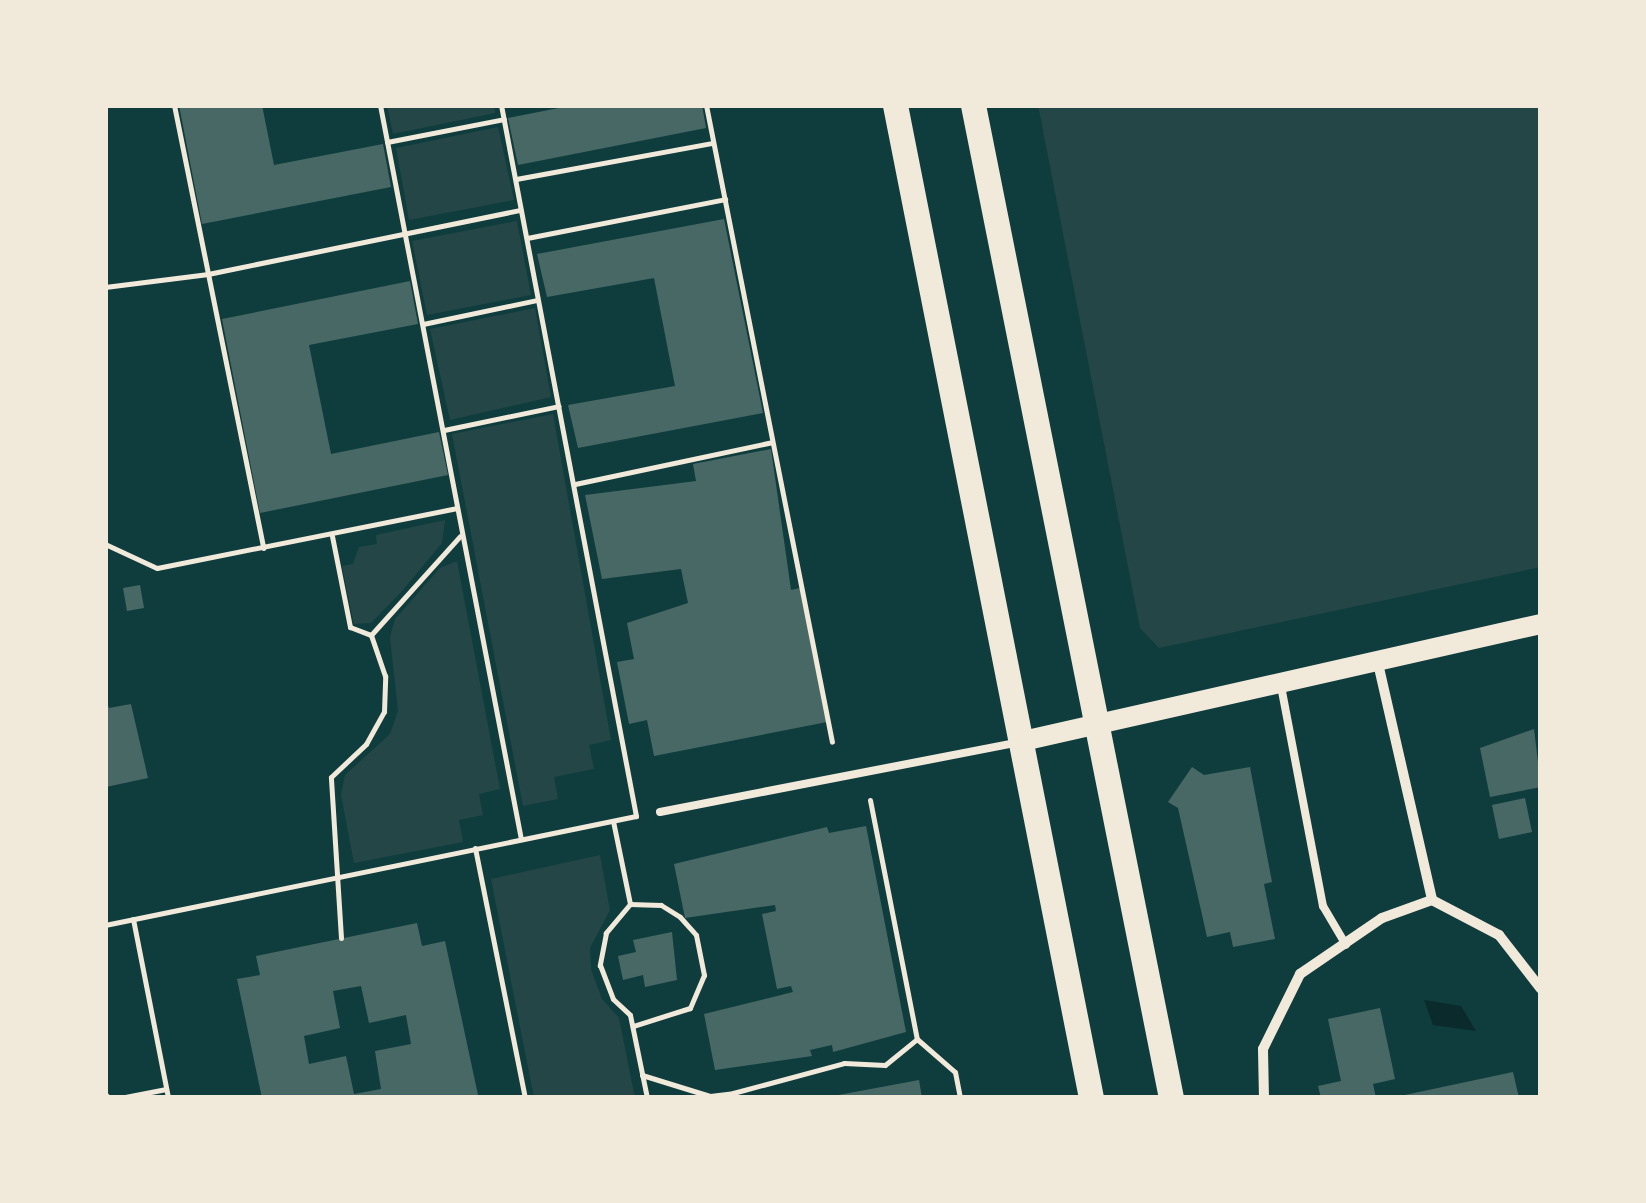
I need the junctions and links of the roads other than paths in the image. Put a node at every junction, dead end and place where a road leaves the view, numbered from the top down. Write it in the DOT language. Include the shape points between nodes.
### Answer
graph roads {
  1 [pos="895,105"];
  2 [pos="974,105"];
  3 [pos="1541,624"];
  4 [pos="1376,658"];
  5 [pos="1280,682"];
  6 [pos="1096,724"];
  7 [pos="1023,740"];
  8 [pos="660,812"];
  9 [pos="1432,900"];
  10 [pos="1346,945"];
  11 [pos="1541,989"];
  12 [pos="1092,1098"];
  13 [pos="1172,1098"];
  14 [pos="1264,1098"];
  1 -- 7 [label="main road"];
  2 -- 6 [label="main road"];
  3 -- 4 [label="main road"];
  4 -- 5 [label="main road"];
  4 -- 9 [label="street"];
  5 -- 6 [label="main road"];
  5 -- 10 [label="lane" via="1323,906"];
  6 -- 7 [label="main road"];
  6 -- 13 [label="main road"];
  7 -- 8 [label="lane"];
  7 -- 12 [label="main road"];
  9 -- 10 [label="street" via="1382,918"];
  9 -- 11 [label="street" via="1499,936"];
  10 -- 14 [label="street" via="1300,974 1263,1048"];
}
